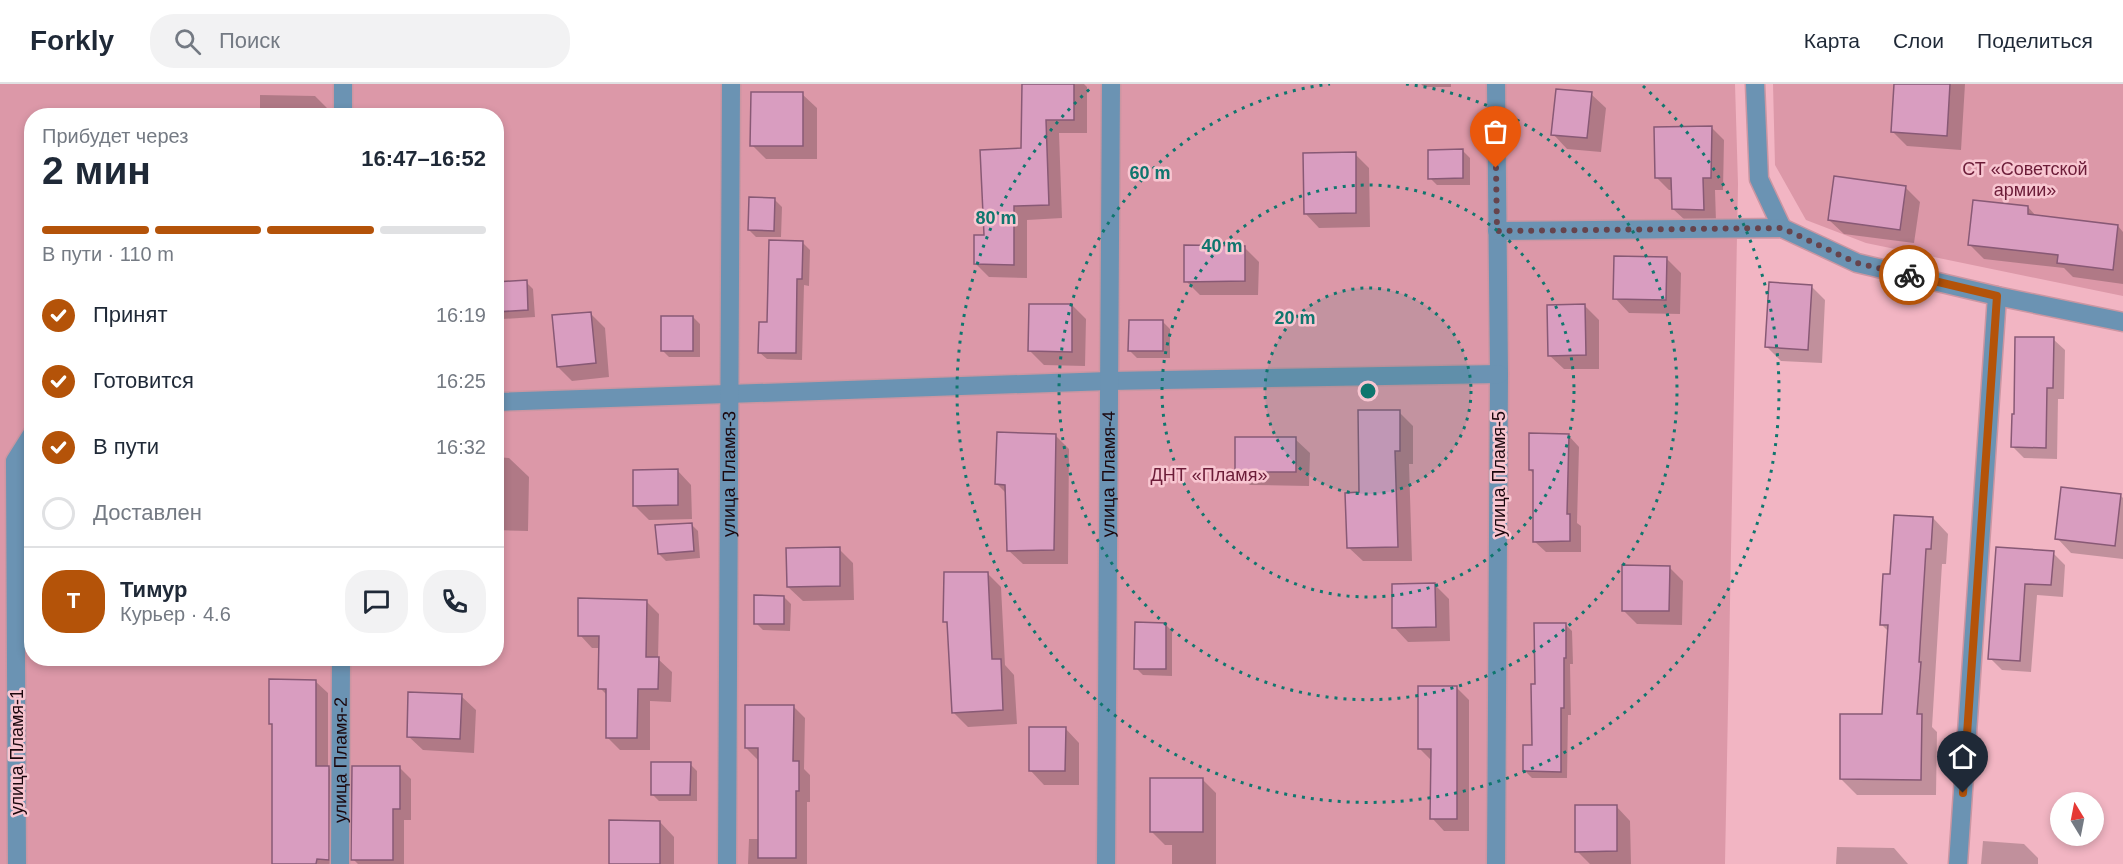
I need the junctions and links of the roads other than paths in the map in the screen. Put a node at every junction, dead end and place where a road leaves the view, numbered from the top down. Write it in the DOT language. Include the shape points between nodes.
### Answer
graph roads {
  1 [pos="343,84"];
  2 [pos="731,84"];
  3 [pos="1112,84"];
  4 [pos="1496,84"];
  5 [pos="1755,84"];
  6 [pos="343,108"];
  7 [pos="1782,228"];
  8 [pos="1497,231"];
  9 [pos="1997,296"];
  10 [pos="2123,322"];
  11 [pos="1499,374"];
  12 [pos="1109,381"];
  13 [pos="730,395"];
  14 [pos="504,402"];
  15 [pos="24,447"];
  16 [pos="341,666"];
  17 [pos="17,864"];
  18 [pos="340,864"];
  19 [pos="727,864"];
  20 [pos="1106,864"];
  21 [pos="1496,864"];
  22 [pos="1958,864"];
  1 -- 6 [label="street"];
  2 -- 13 [label="street, улица Пламя-3"];
  3 -- 12 [label="street, улица Пламя-4"];
  4 -- 8 [label="street, улица Пламя-5"];
  5 -- 7 [label="street" via="1759,179"];
  7 -- 8 [label="street"];
  7 -- 9 [label="street" via="1857,263"];
  8 -- 11 [label="street, улица Пламя-5"];
  9 -- 10 [label="street"];
  9 -- 22 [label="street"];
  11 -- 12 [label="street"];
  11 -- 21 [label="street, улица Пламя-5"];
  12 -- 13 [label="street"];
  12 -- 20 [label="street, улица Пламя-4"];
  13 -- 14 [label="street"];
  13 -- 19 [label="street, улица Пламя-3"];
  15 -- 17 [label="street, улица Пламя-1" via="15,461"];
  16 -- 18 [label="street, улица Пламя-2"];
}
